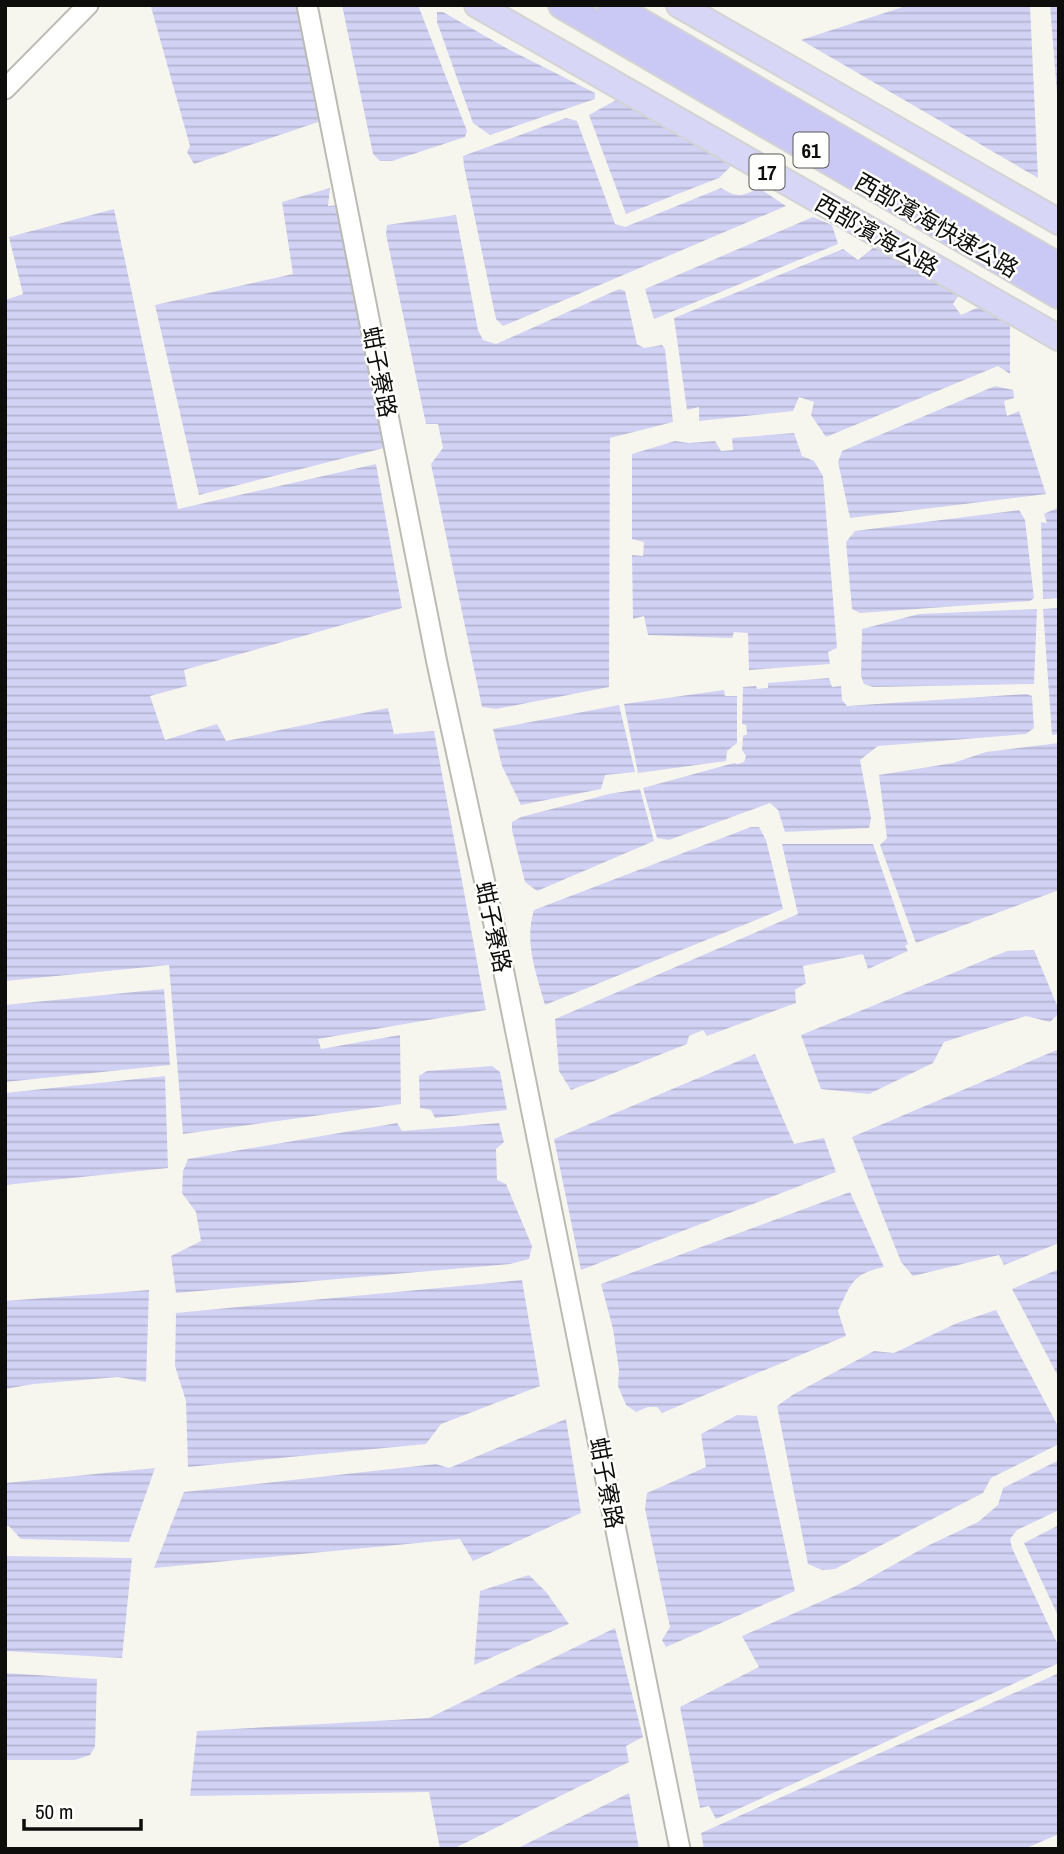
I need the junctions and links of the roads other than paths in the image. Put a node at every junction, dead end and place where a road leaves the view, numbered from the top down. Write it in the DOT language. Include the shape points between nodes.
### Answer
graph roads {
  1 [pos="88,5"];
  2 [pos="307,5"];
  3 [pos="477,5"];
  4 [pos="562,5"];
  5 [pos="611,5"];
  6 [pos="679,5"];
  7 [pos="5,89"];
  8 [pos="1059,222"];
  9 [pos="1059,267"];
  10 [pos="1059,295"];
  11 [pos="1059,338"];
  12 [pos="680,1849"];
  1 -- 7 [label="street"];
  2 -- 12 [label="street, 蚶子寮路"];
  3 -- 11 [label="main road, 西部濱海公路 / 17"];
  4 -- 10 [label="highway, 西部濱海快速公路 / 61"];
  5 -- 9 [label="highway, 西部濱海快速公路 / 61"];
  6 -- 8 [label="main road"];
}
